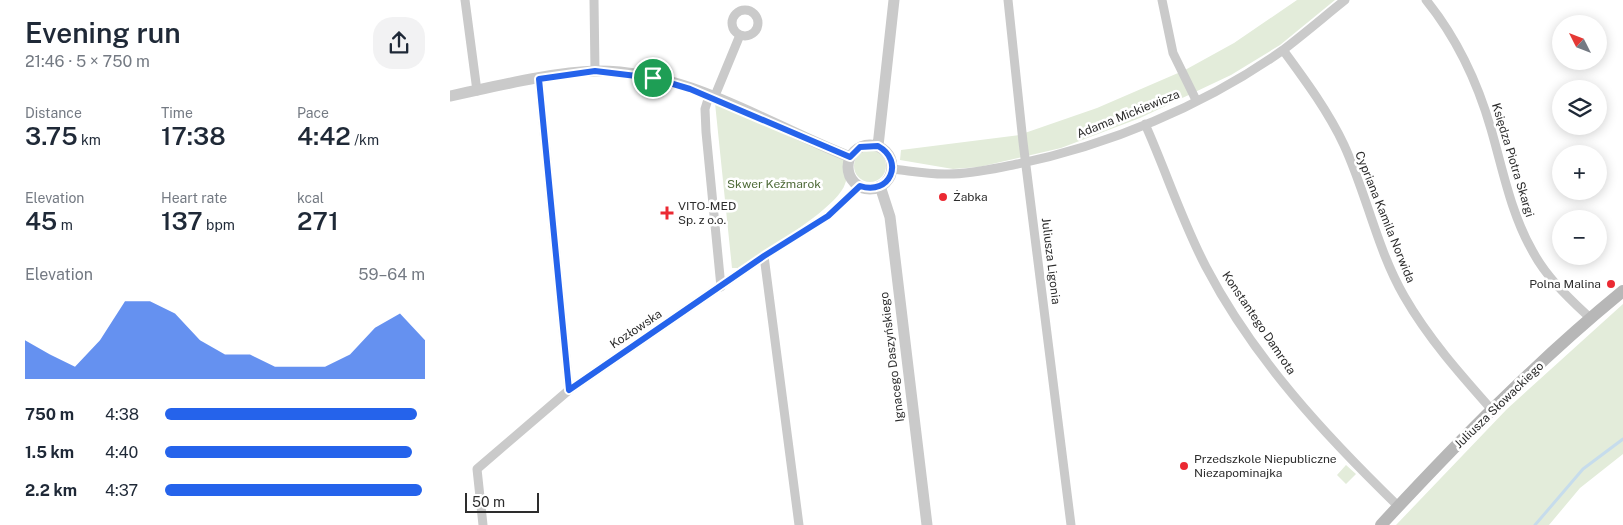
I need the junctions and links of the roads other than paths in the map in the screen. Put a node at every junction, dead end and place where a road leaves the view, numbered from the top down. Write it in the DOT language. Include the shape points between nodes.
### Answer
graph roads {
  1 [pos="465,0"];
  2 [pos="594,0"];
  3 [pos="894,0"];
  4 [pos="1008,0"];
  5 [pos="1162,0"];
  6 [pos="1345,0"];
  7 [pos="1426,0"];
  8 [pos="740,35"];
  9 [pos="1283,50"];
  10 [pos="595,71"];
  11 [pos="539,79"];
  12 [pos="477,91"];
  13 [pos="450,96"];
  14 [pos="711,97"];
  15 [pos="1196,100"];
  16 [pos="1144,124"];
  17 [pos="878,146"];
  18 [pos="850,157"];
  19 [pos="1026,162"];
  20 [pos="892,170"];
  21 [pos="860,186"];
  22 [pos="880,186"];
  23 [pos="764,256"];
  24 [pos="721,287"];
  25 [pos="1623,291"];
  26 [pos="1590,318"];
  27 [pos="569,390"];
  28 [pos="1492,410"];
  29 [pos="1398,506"];
  30 [pos="483,525"];
  31 [pos="799,525"];
  32 [pos="927,525"];
  33 [pos="1071,525"];
  34 [pos="1381,525"];
  1 -- 12 [label="street"];
  2 -- 10 [label="street"];
  3 -- 17 [label="street"];
  4 -- 19 [label="street, Juliusza Ligonia"];
  5 -- 15 [label="street" via="1173,53"];
  6 -- 9 [label="street, Adama Mickiewicza"];
  7 -- 26 [label="street, Księdza Piotra Skargi" via="1451,37 1477,88 1515,212 1528,242 1550,277"];
  8 -- 14 [label="street"];
  9 -- 15 [label="street, Adama Mickiewicza"];
  9 -- 28 [label="street, Cypriana Kamila Norwida" via="1344,146 1384,253 1405,298 1429,335"];
  10 -- 11 [label="street"];
  10 -- 14 [label="street" via="653,78"];
  11 -- 12 [label="street"];
  11 -- 27 [label="street"];
  12 -- 13 [label="street"];
  14 -- 18 [label="street"];
  14 -- 24 [label="street" via="705,110 706,132"];
  15 -- 16 [label="street, Adama Mickiewicza"];
  16 -- 19 [label="street, Adama Mickiewicza" via="1066,152"];
  16 -- 29 [label="street, Konstantego Damrota" via="1201,256 1251,338 1305,411"];
  17 -- 18 [label="street" via="860,147"];
  17 -- 20 [label="street" via="889,155"];
  18 -- 21 [label="street" via="850,176"];
  19 -- 20 [label="street, Adama Mickiewicza" via="947,174"];
  19 -- 33 [label="street, Juliusza Ligonia"];
  20 -- 22 [label="street"];
  21 -- 22 [label="street"];
  21 -- 23 [label="street, Kozłowska" via="828,216"];
  22 -- 32 [label="street, Ignacego Daszyńskiego" via="890,217"];
  23 -- 24 [label="street, Kozłowska"];
  23 -- 31 [label="street"];
  24 -- 27 [label="street, Kozłowska"];
  25 -- 26 [label="main road, Juliusza Słowackiego"];
  26 -- 28 [label="main road, Juliusza Słowackiego"];
  27 -- 30 [label="street, Kozłowska" via="477,469"];
  28 -- 29 [label="main road, Juliusza Słowackiego"];
  29 -- 34 [label="main road, Juliusza Słowackiego"];
}
